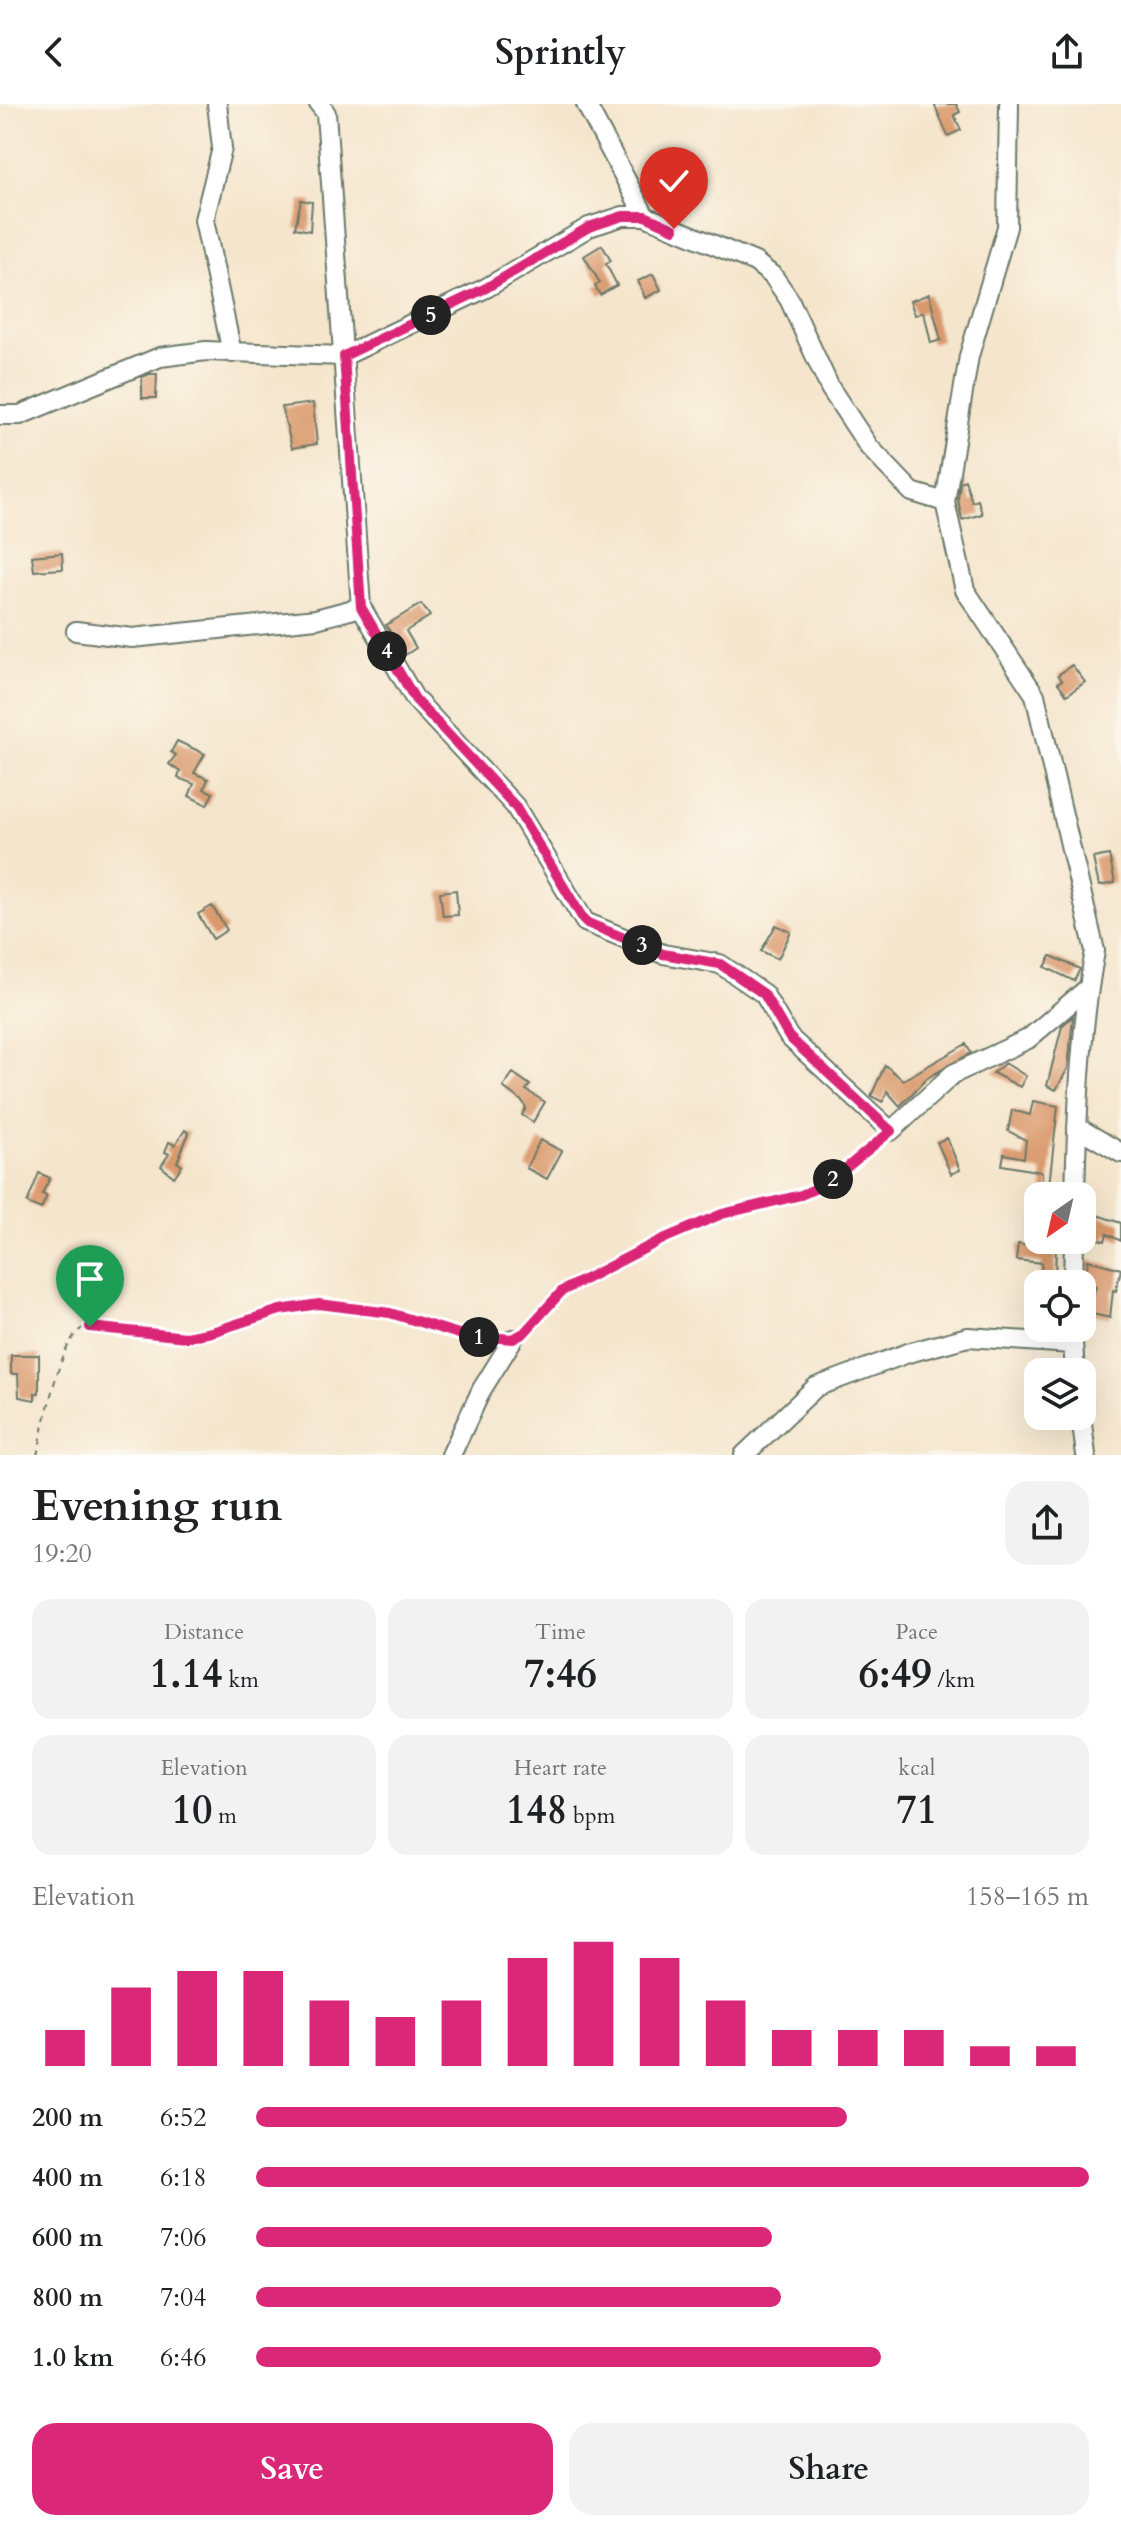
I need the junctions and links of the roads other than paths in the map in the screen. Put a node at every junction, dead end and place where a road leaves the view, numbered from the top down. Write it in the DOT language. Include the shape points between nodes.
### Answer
graph roads {
  1 [pos="217,104"];
  2 [pos="319,104"];
  3 [pos="586,104"];
  4 [pos="1009,104"];
  5 [pos="645,216"];
  6 [pos="232,353"];
  7 [pos="344,356"];
  8 [pos="0,415"];
  9 [pos="945,502"];
  10 [pos="361,607"];
  11 [pos="76,631"];
  12 [pos="1088,988"];
  13 [pos="1077,1127"];
  14 [pos="1121,1153"];
  15 [pos="1075,1182"];
  16 [pos="1024,1336"];
  17 [pos="513,1339"];
  18 [pos="1083,1430"];
  19 [pos="451,1455"];
  20 [pos="744,1455"];
  21 [pos="1086,1455"];
  1 -- 6 [label="street" via="222,148 204,220"];
  2 -- 7 [label="street" via="326,113"];
  3 -- 5 [label="street"];
  4 -- 9 [label="street" via="1007,227 969,356"];
  5 -- 7 [label="street" via="623,216 589,227 486,288"];
  5 -- 9 [label="street" via="755,262 773,276 830,388 869,447 912,492"];
  6 -- 7 [label="street"];
  6 -- 8 [label="street" via="160,357 20,415"];
  7 -- 10 [label="street"];
  9 -- 12 [label="street" via="965,590 1035,695 1095,951"];
  10 -- 11 [label="street" via="316,619 132,638"];
  10 -- 12 [label="street" via="415,699 515,806 585,922 663,954 720,964 764,994 789,1037 891,1131 953,1074 1028,1039"];
  12 -- 13 [label="street"];
  13 -- 14 [label="street"];
  13 -- 15 [label="street"];
  16 -- 20 [label="street" via="968,1337 816,1387"];
  17 -- 19 [label="street"];
  18 -- 21 [label="street"];
}
